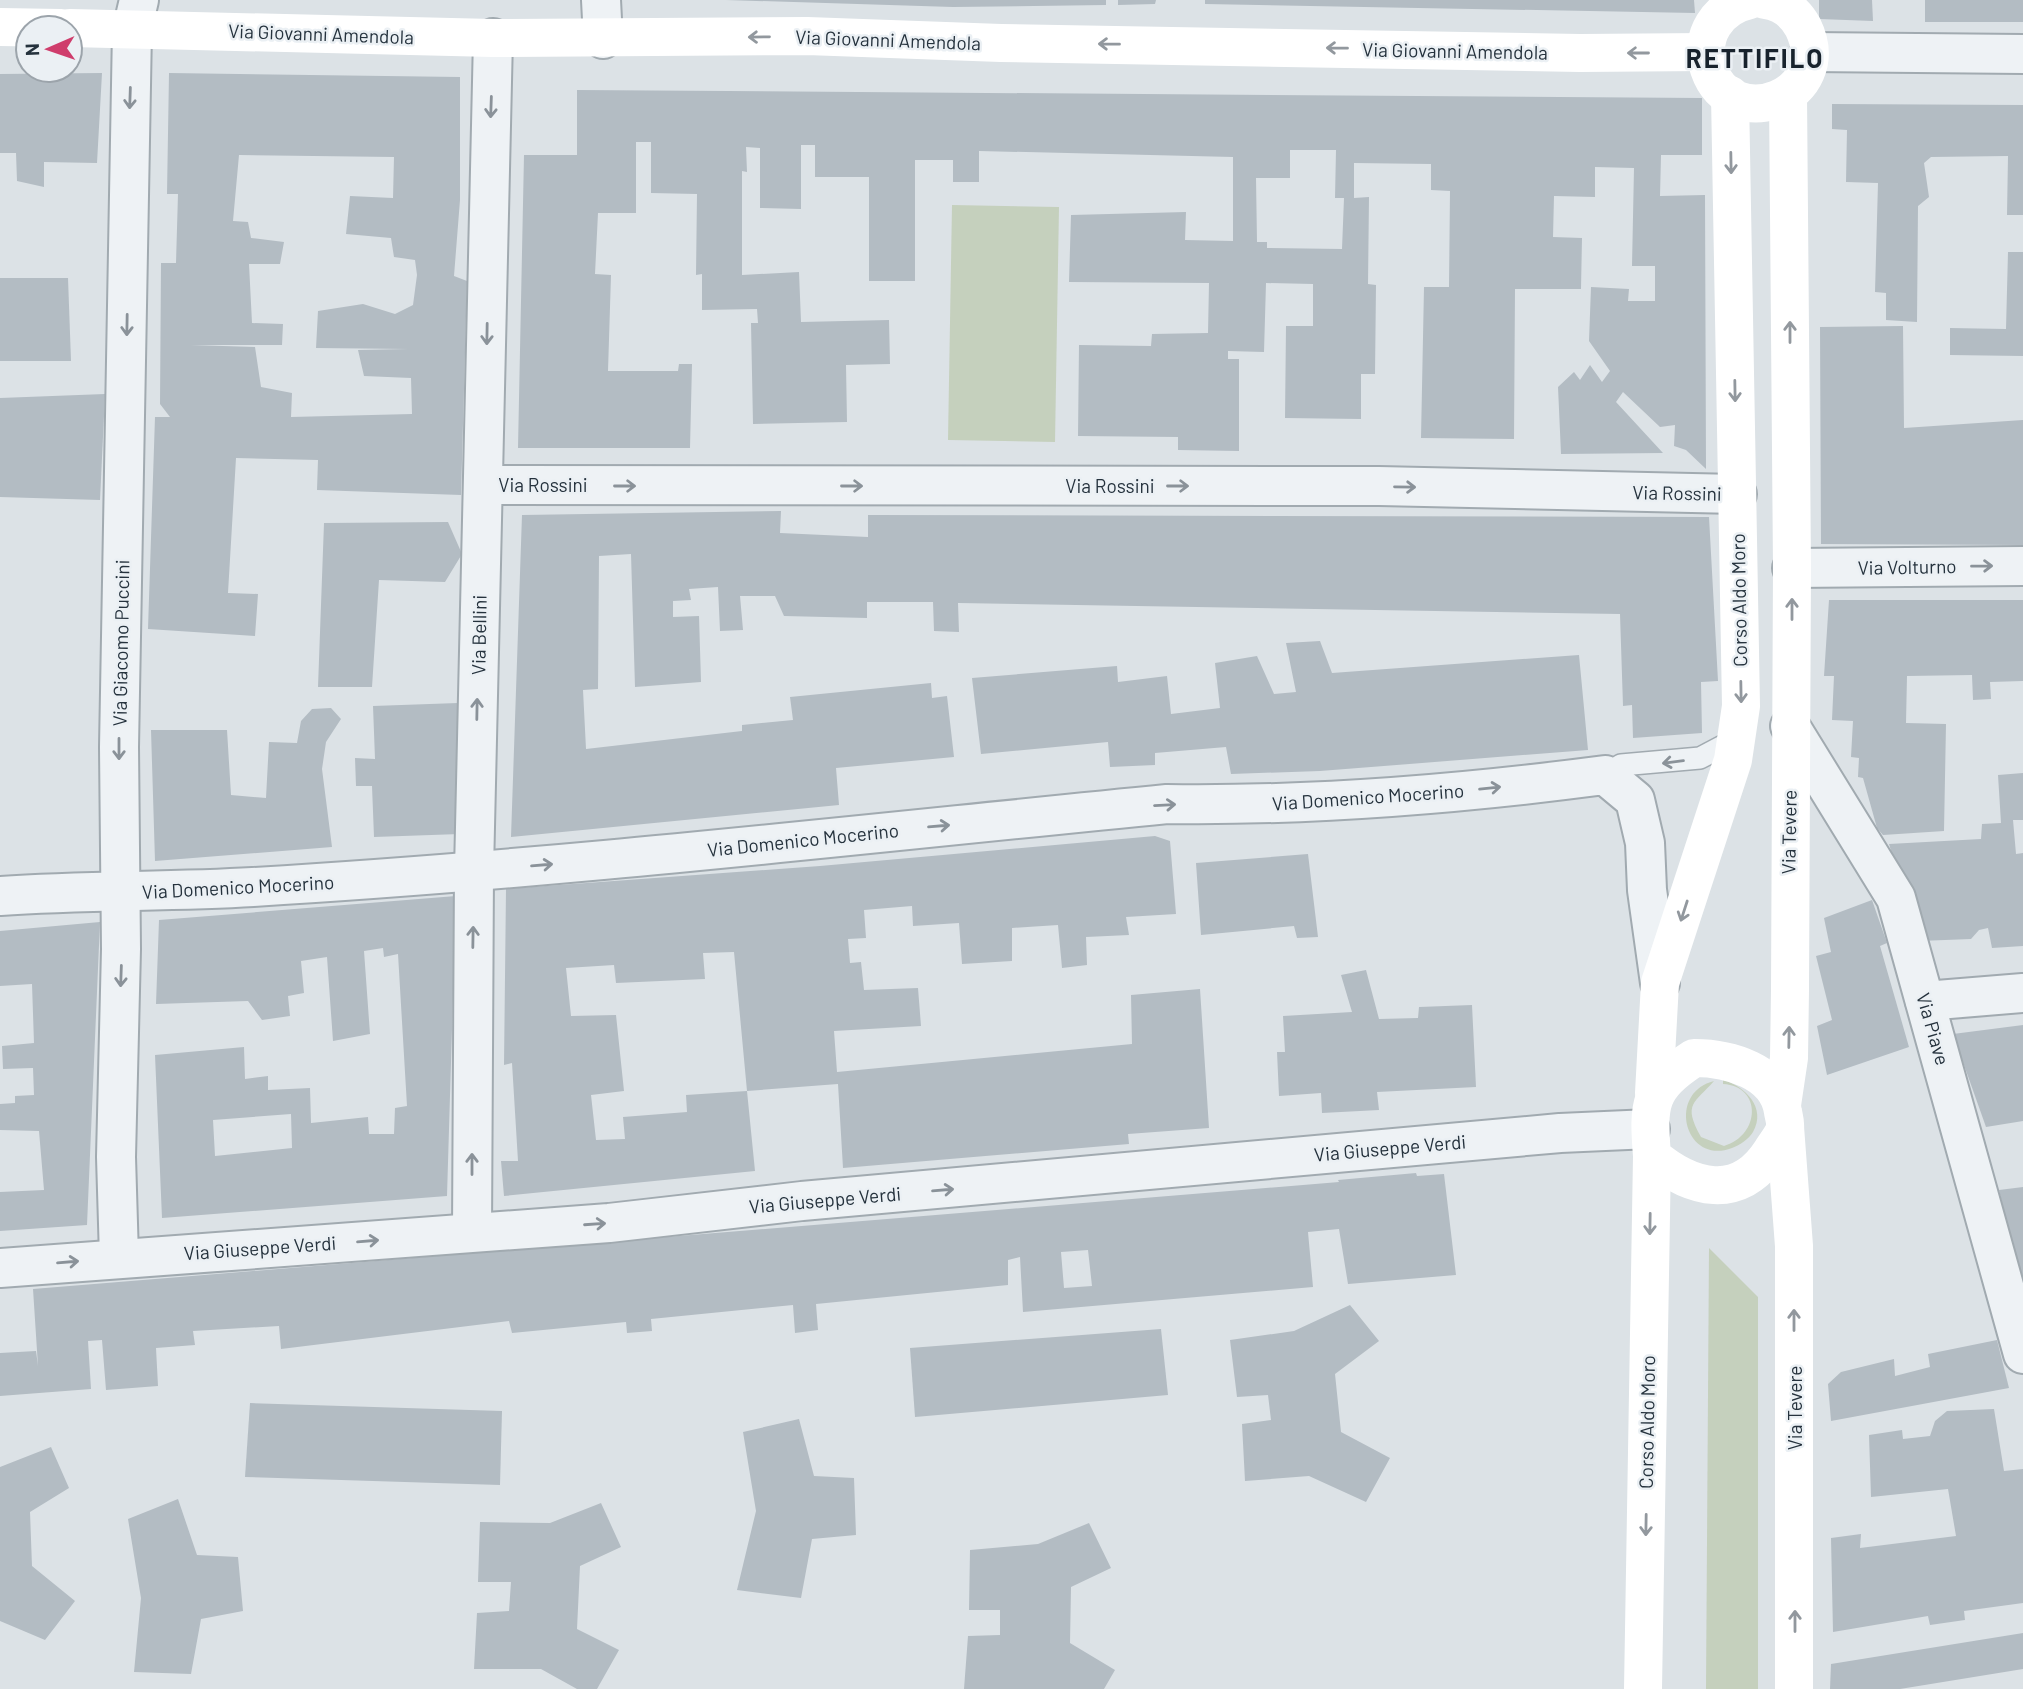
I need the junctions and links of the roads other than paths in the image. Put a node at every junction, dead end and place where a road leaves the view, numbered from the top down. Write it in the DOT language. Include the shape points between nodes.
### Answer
graph roads {
  1 [pos="601,0"];
  2 [pos="1761,2"];
  3 [pos="135,15"];
  4 [pos="84,25"];
  5 [pos="493,38"];
  6 [pos="603,39"];
  7 [pos="1706,52"];
  8 [pos="1810,52"];
  9 [pos="2023,54"];
  10 [pos="1788,94"];
  11 [pos="1730,95"];
  12 [pos="483,485"];
  13 [pos="1737,494"];
  14 [pos="2023,566"];
  15 [pos="1792,568"];
  16 [pos="1790,726"];
  17 [pos="1736,738"];
  18 [pos="1605,775"];
  19 [pos="474,871"];
  20 [pos="119,893"];
  21 [pos="0,895"];
  22 [pos="1661,982"];
  23 [pos="2023,993"];
  24 [pos="1925,1001"];
  25 [pos="1784,1116"];
  26 [pos="1652,1126"];
  27 [pos="472,1233"];
  28 [pos="119,1257"];
  29 [pos="0,1268"];
  30 [pos="2022,1349"];
  31 [pos="1643,1689"];
  32 [pos="1794,1689"];
  1 -- 6 [label="street"];
  2 -- 7 [label="street" via="1723,12 1712,26"];
  2 -- 8 [label="street" via="1799,20"];
  3 -- 4 [label="street, Via Giovanni Amendola"];
  3 -- 5 [label="street, Via Giovanni Amendola"];
  3 -- 20 [label="street, Via Giacomo Puccini, one-way" via="122,501"];
  5 -- 6 [label="street, Via Giovanni Amendola"];
  5 -- 12 [label="street, Via Bellini, one-way"];
  7 -- 6 [label="street, Via Giovanni Amendola, one-way" via="1001,43 807,36"];
  7 -- 11 [label="street" via="1712,78"];
  8 -- 9 [label="street"];
  8 -- 10 [label="street" via="1804,76"];
  10 -- 11 [label="street" via="1756,104"];
  15 -- 10 [label="street, one-way"];
  11 -- 13 [label="street, Corso Aldo Moro, one-way"];
  12 -- 13 [label="street, Via Rossini, one-way" via="1379,486"];
  19 -- 12 [label="street, Via Bellini, one-way"];
  13 -- 17 [label="street, Corso Aldo Moro, one-way" via="1741,706"];
  15 -- 14 [label="street, Via Volturno, one-way"];
  16 -- 15 [label="street, one-way"];
  16 -- 24 [label="street, Via Piave" via="1896,898"];
  25 -- 16 [label="street, Via Tevere, one-way" via="1789,1059"];
  17 -- 18 [label="lane, Via Domenico Mocerino, one-way" via="1700,758 1621,765"];
  17 -- 22 [label="street, Corso Aldo Moro, one-way"];
  19 -- 18 [label="street, Via Domenico Mocerino, one-way" via="1167,804 1271,805"];
  18 -- 22 [label="street" via="1635,800 1645,842"];
  19 -- 20 [label="street, Via Domenico Mocerino"];
  27 -- 19 [label="street, Via Bellini, one-way"];
  20 -- 21 [label="street, Via Domenico Mocerino" via="88,890"];
  20 -- 28 [label="street, Via Giacomo Puccini, one-way"];
  22 -- 26 [label="street, Corso Aldo Moro"];
  23 -- 24 [label="street"];
  24 -- 30 [label="street, Via Piave"];
  25 -- 26 [label="street" via="1772,1088 1754,1072 1717,1058 1695,1058 1673,1072"];
  25 -- 26 [label="street" via="1763,1164 1737,1183 1700,1184 1670,1172"];
  32 -- 25 [label="street, Via Tevere, one-way" via="1794,1246"];
  27 -- 26 [label="street, Via Giuseppe Verdi, one-way"];
  26 -- 31 [label="street, Corso Aldo Moro, one-way"];
  28 -- 27 [label="street, Via Giuseppe Verdi, one-way"];
  29 -- 28 [label="street, Via Giuseppe Verdi, one-way"];
}
